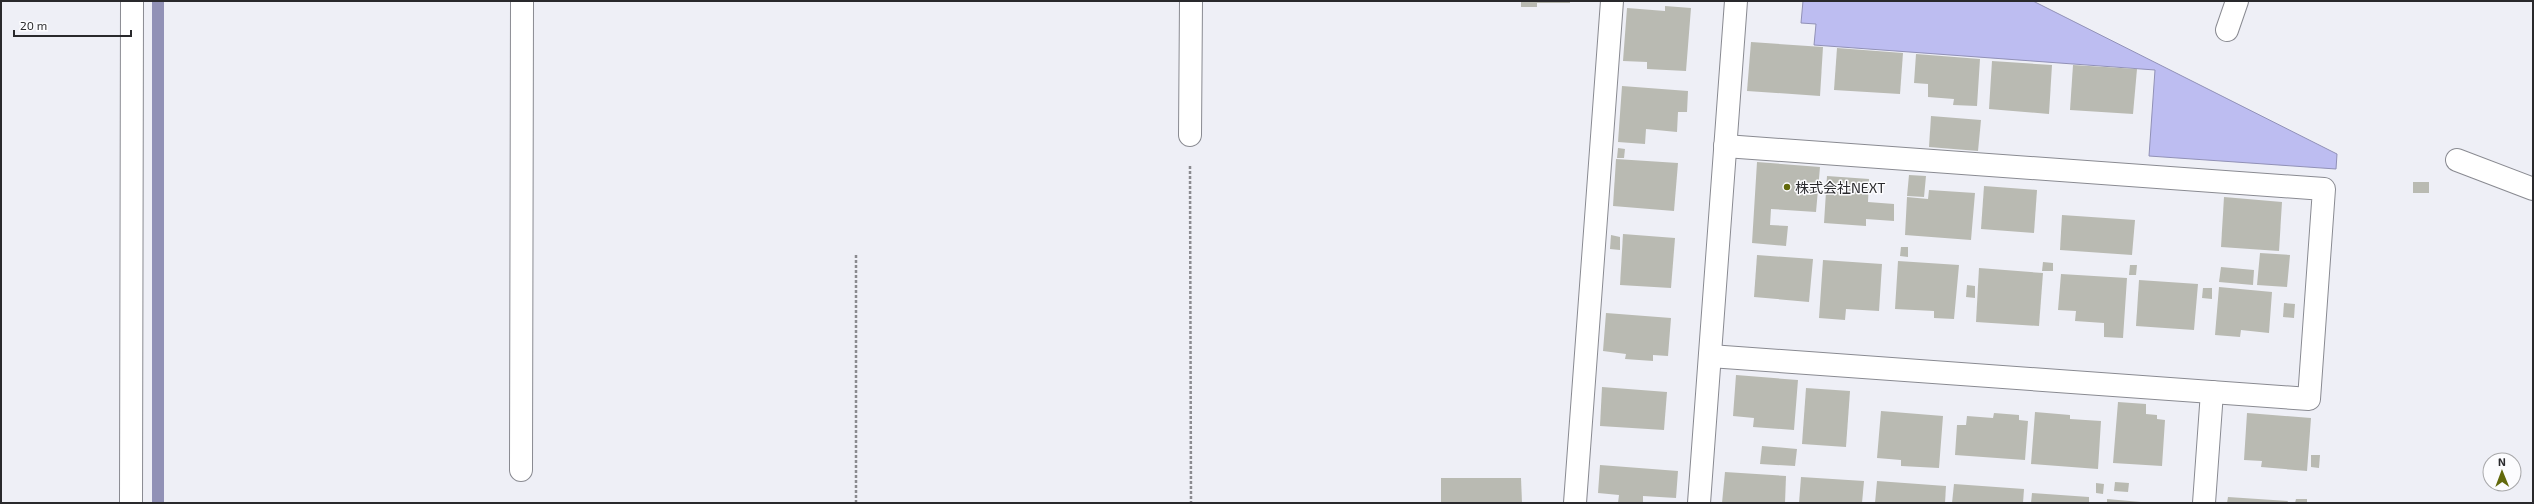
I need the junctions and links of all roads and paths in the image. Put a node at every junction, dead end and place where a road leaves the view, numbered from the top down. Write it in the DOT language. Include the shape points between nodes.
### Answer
graph roads {
  1 [pos="132,1"];
  2 [pos="522,1"];
  3 [pos="1191,1"];
  4 [pos="1612,1"];
  5 [pos="1736,1"];
  6 [pos="2237,1"];
  7 [pos="2227,30"];
  8 [pos="1190,135"];
  9 [pos="1725,146"];
  10 [pos="2457,160"];
  11 [pos="2533,189"];
  12 [pos="856,254"];
  13 [pos="1710,356"];
  14 [pos="2212,392"];
  15 [pos="521,470"];
  16 [pos="131,503"];
  17 [pos="856,503"];
  18 [pos="1190,503"];
  19 [pos="1576,503"];
  20 [pos="1699,503"];
  21 [pos="2204,503"];
  1 -- 16 [label="street"];
  2 -- 15 [label="street"];
  3 -- 8 [label="street"];
  4 -- 19 [label="street"];
  5 -- 9 [label="street"];
  6 -- 7 [label="street"];
  8 -- 18 [label="path"];
  9 -- 13 [label="street"];
  9 -- 14 [label="street" via="2324,189 2309,399"];
  10 -- 11 [label="street"];
  12 -- 17 [label="path"];
  13 -- 14 [label="street"];
  13 -- 20 [label="street"];
  14 -- 21 [label="street"];
}
